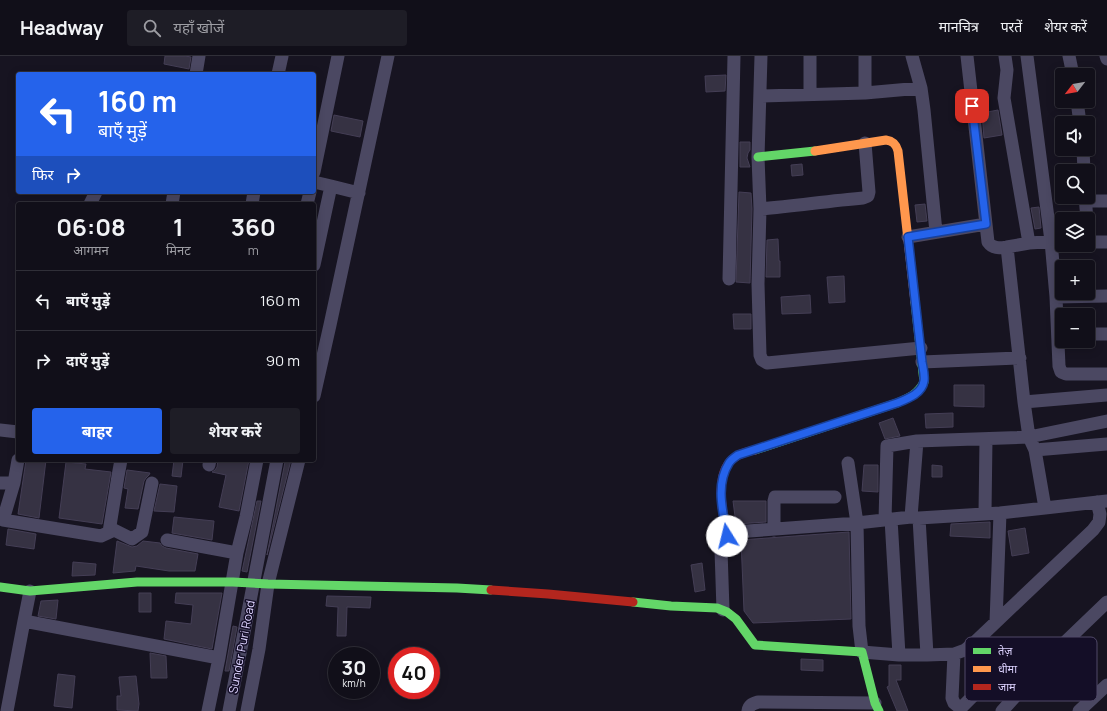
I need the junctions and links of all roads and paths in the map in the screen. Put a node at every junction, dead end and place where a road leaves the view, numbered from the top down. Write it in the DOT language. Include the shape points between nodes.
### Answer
graph roads {
  1 [pos="199,56"];
  2 [pos="282,56"];
  3 [pos="338,56"];
  4 [pos="388,56"];
  5 [pos="734,56"];
  6 [pos="761,56"];
  7 [pos="810,56"];
  8 [pos="865,56"];
  9 [pos="912,56"];
  10 [pos="967,56"];
  11 [pos="1006,56"];
  12 [pos="1028,56"];
  13 [pos="1069,56"];
  14 [pos="1072,68"];
  15 [pos="196,72"];
  16 [pos="278,72"];
  17 [pos="921,88"];
  18 [pos="865,93"];
  19 [pos="810,94"];
  20 [pos="760,96"];
  21 [pos="864,144"];
  22 [pos="758,157"];
  23 [pos="316,162"];
  24 [pos="316,182"];
  25 [pos="330,186"];
  26 [pos="359,193"];
  27 [pos="1095,200"];
  28 [pos="1107,202"];
  29 [pos="760,209"];
  30 [pos="986,224"];
  31 [pos="1055,228"];
  32 [pos="936,232"];
  33 [pos="908,237"];
  34 [pos="1095,239"];
  35 [pos="1055,241"];
  36 [pos="1107,242"];
  37 [pos="1030,243"];
  38 [pos="1007,247"];
  39 [pos="316,255"];
  40 [pos="729,279"];
  41 [pos="1095,296"];
  42 [pos="1107,296"];
  43 [pos="1095,334"];
  44 [pos="1107,334"];
  45 [pos="921,348"];
  46 [pos="1060,348"];
  47 [pos="1020,358"];
  48 [pos="922,362"];
  49 [pos="1107,374"];
  50 [pos="316,387"];
  51 [pos="1107,395"];
  52 [pos="1024,402"];
  53 [pos="1107,421"];
  54 [pos="0,430"];
  55 [pos="16,432"];
  56 [pos="1029,436"];
  57 [pos="986,438"];
  58 [pos="917,441"];
  59 [pos="1107,444"];
  60 [pos="1035,450"];
  61 [pos="18,462"];
  62 [pos="121,462"];
  63 [pos="257,462"];
  64 [pos="276,462"];
  65 [pos="298,462"];
  66 [pos="848,463"];
  67 [pos="0,483"];
  68 [pos="14,483"];
  69 [pos="152,483"];
  70 [pos="835,497"];
  71 [pos="1102,501"];
  72 [pos="1045,508"];
  73 [pos="985,513"];
  74 [pos="1000,513"];
  75 [pos="915,517"];
  76 [pos="888,519"];
  77 [pos="857,523"];
  78 [pos="774,530"];
  79 [pos="108,532"];
  80 [pos="727,536"];
  81 [pos="167,540"];
  82 [pos="237,553"];
  83 [pos="233,582"];
  84 [pos="254,583"];
  85 [pos="268,584"];
  86 [pos="0,587"];
  87 [pos="30,591"];
  88 [pos="1107,602"];
  89 [pos="723,610"];
  90 [pos="24,620"];
  91 [pos="996,622"];
  92 [pos="980,637"];
  93 [pos="1071,637"];
  94 [pos="965,650"];
  95 [pos="862,652"];
  96 [pos="954,654"];
  97 [pos="899,655"];
  98 [pos="927,655"];
  99 [pos="219,658"];
  100 [pos="1107,685"];
  101 [pos="1097,694"];
  102 [pos="968,701"];
  103 [pos="1011,701"];
  104 [pos="1090,701"];
  105 [pos="877,707"];
  106 [pos="7,711"];
  107 [pos="208,711"];
  108 [pos="229,711"];
  109 [pos="247,711"];
  110 [pos="748,711"];
  111 [pos="1002,711"];
  112 [pos="1079,711"];
  1 -- 15 [label="street"];
  2 -- 16 [label="street"];
  3 -- 23 [label="street"];
  4 -- 26 [label="street"];
  5 -- 40 [label="street"];
  6 -- 20 [label="street"];
  7 -- 19 [label="street"];
  8 -- 18 [label="street"];
  9 -- 17 [label="street"];
  10 -- 30 [label="street"];
  11 -- 37 [label="street" via="1004,98"];
  12 -- 31 [label="street"];
  13 -- 14 [label="street"];
  17 -- 18 [label="street"];
  17 -- 32 [label="street"];
  18 -- 19 [label="street"];
  19 -- 20 [label="street"];
  20 -- 22 [label="street"];
  21 -- 22 [label="street"];
  21 -- 29 [label="street" via="868,196"];
  21 -- 33 [label="street" via="886,140 896,145"];
  22 -- 29 [label="street"];
  24 -- 25 [label="street"];
  25 -- 26 [label="street"];
  25 -- 39 [label="street"];
  26 -- 50 [label="street"];
  27 -- 28 [label="street"];
  29 -- 45 [label="street" via="758,284 762,360 767,363"];
  30 -- 32 [label="street"];
  30 -- 38 [label="street" via="988,242 991,246"];
  32 -- 33 [label="street"];
  33 -- 45 [label="street"];
  34 -- 36 [label="street"];
  35 -- 37 [label="street"];
  37 -- 38 [label="street"];
  38 -- 47 [label="street"];
  41 -- 42 [label="street"];
  43 -- 44 [label="street"];
  45 -- 48 [label="street"];
  46 -- 49 [label="street" via="1059,366 1062,372"];
  47 -- 48 [label="street"];
  47 -- 52 [label="street"];
  48 -- 80 [label="street" via="924,382 920,390 911,397 738,455 729,463 722,479 720,496"];
  51 -- 52 [label="street"];
  52 -- 56 [label="street"];
  53 -- 56 [label="street"];
  54 -- 55 [label="street"];
  56 -- 57 [label="street"];
  56 -- 60 [label="street"];
  57 -- 58 [label="street"];
  57 -- 73 [label="street"];
  58 -- 75 [label="street"];
  58 -- 76 [label="street" via="888,446"];
  59 -- 60 [label="street"];
  60 -- 72 [label="street"];
  61 -- 68 [label="street"];
  62 -- 79 [label="street"];
  63 -- 82 [label="street"];
  64 -- 84 [label="street, Sunder Puri Road"];
  65 -- 85 [label="street"];
  66 -- 77 [label="street"];
  67 -- 68 [label="street"];
  68 -- 79 [label="street" via="3,520 101,536"];
  69 -- 79 [label="street" via="142,532 132,539 114,530"];
  70 -- 78 [label="street" via="775,498"];
  71 -- 72 [label="street"];
  71 -- 91 [label="street" via="1099,522 1093,530"];
  72 -- 74 [label="street"];
  73 -- 74 [label="street"];
  73 -- 75 [label="street"];
  74 -- 91 [label="street"];
  75 -- 76 [label="street"];
  75 -- 98 [label="street"];
  76 -- 77 [label="street"];
  76 -- 97 [label="street"];
  77 -- 78 [label="street"];
  77 -- 95 [label="street"];
  78 -- 80 [label="street" via="735,532"];
  80 -- 89 [label="street" via="722,542 721,550"];
  81 -- 82 [label="street"];
  82 -- 83 [label="street"];
  83 -- 84 [label="street"];
  83 -- 87 [label="street" via="137,582"];
  83 -- 99 [label="street"];
  84 -- 85 [label="street"];
  84 -- 108 [label="street, Sunder Puri Road"];
  85 -- 89 [label="street" via="458,588"];
  85 -- 109 [label="street"];
  86 -- 87 [label="street"];
  87 -- 90 [label="street"];
  88 -- 93 [label="street"];
  89 -- 95 [label="street" via="740,622 755,645"];
  90 -- 99 [label="street"];
  90 -- 106 [label="street"];
  91 -- 92 [label="street"];
  94 -- 96 [label="street"];
  95 -- 97 [label="street"];
  95 -- 105 [label="street"];
  96 -- 98 [label="street"];
  96 -- 102 [label="street" via="952,698 959,707"];
  97 -- 98 [label="street"];
  99 -- 107 [label="street"];
  100 -- 101 [label="street"];
  103 -- 111 [label="street"];
  104 -- 112 [label="street"];
  105 -- 110 [label="street" via="758,702 752,704"];
}
